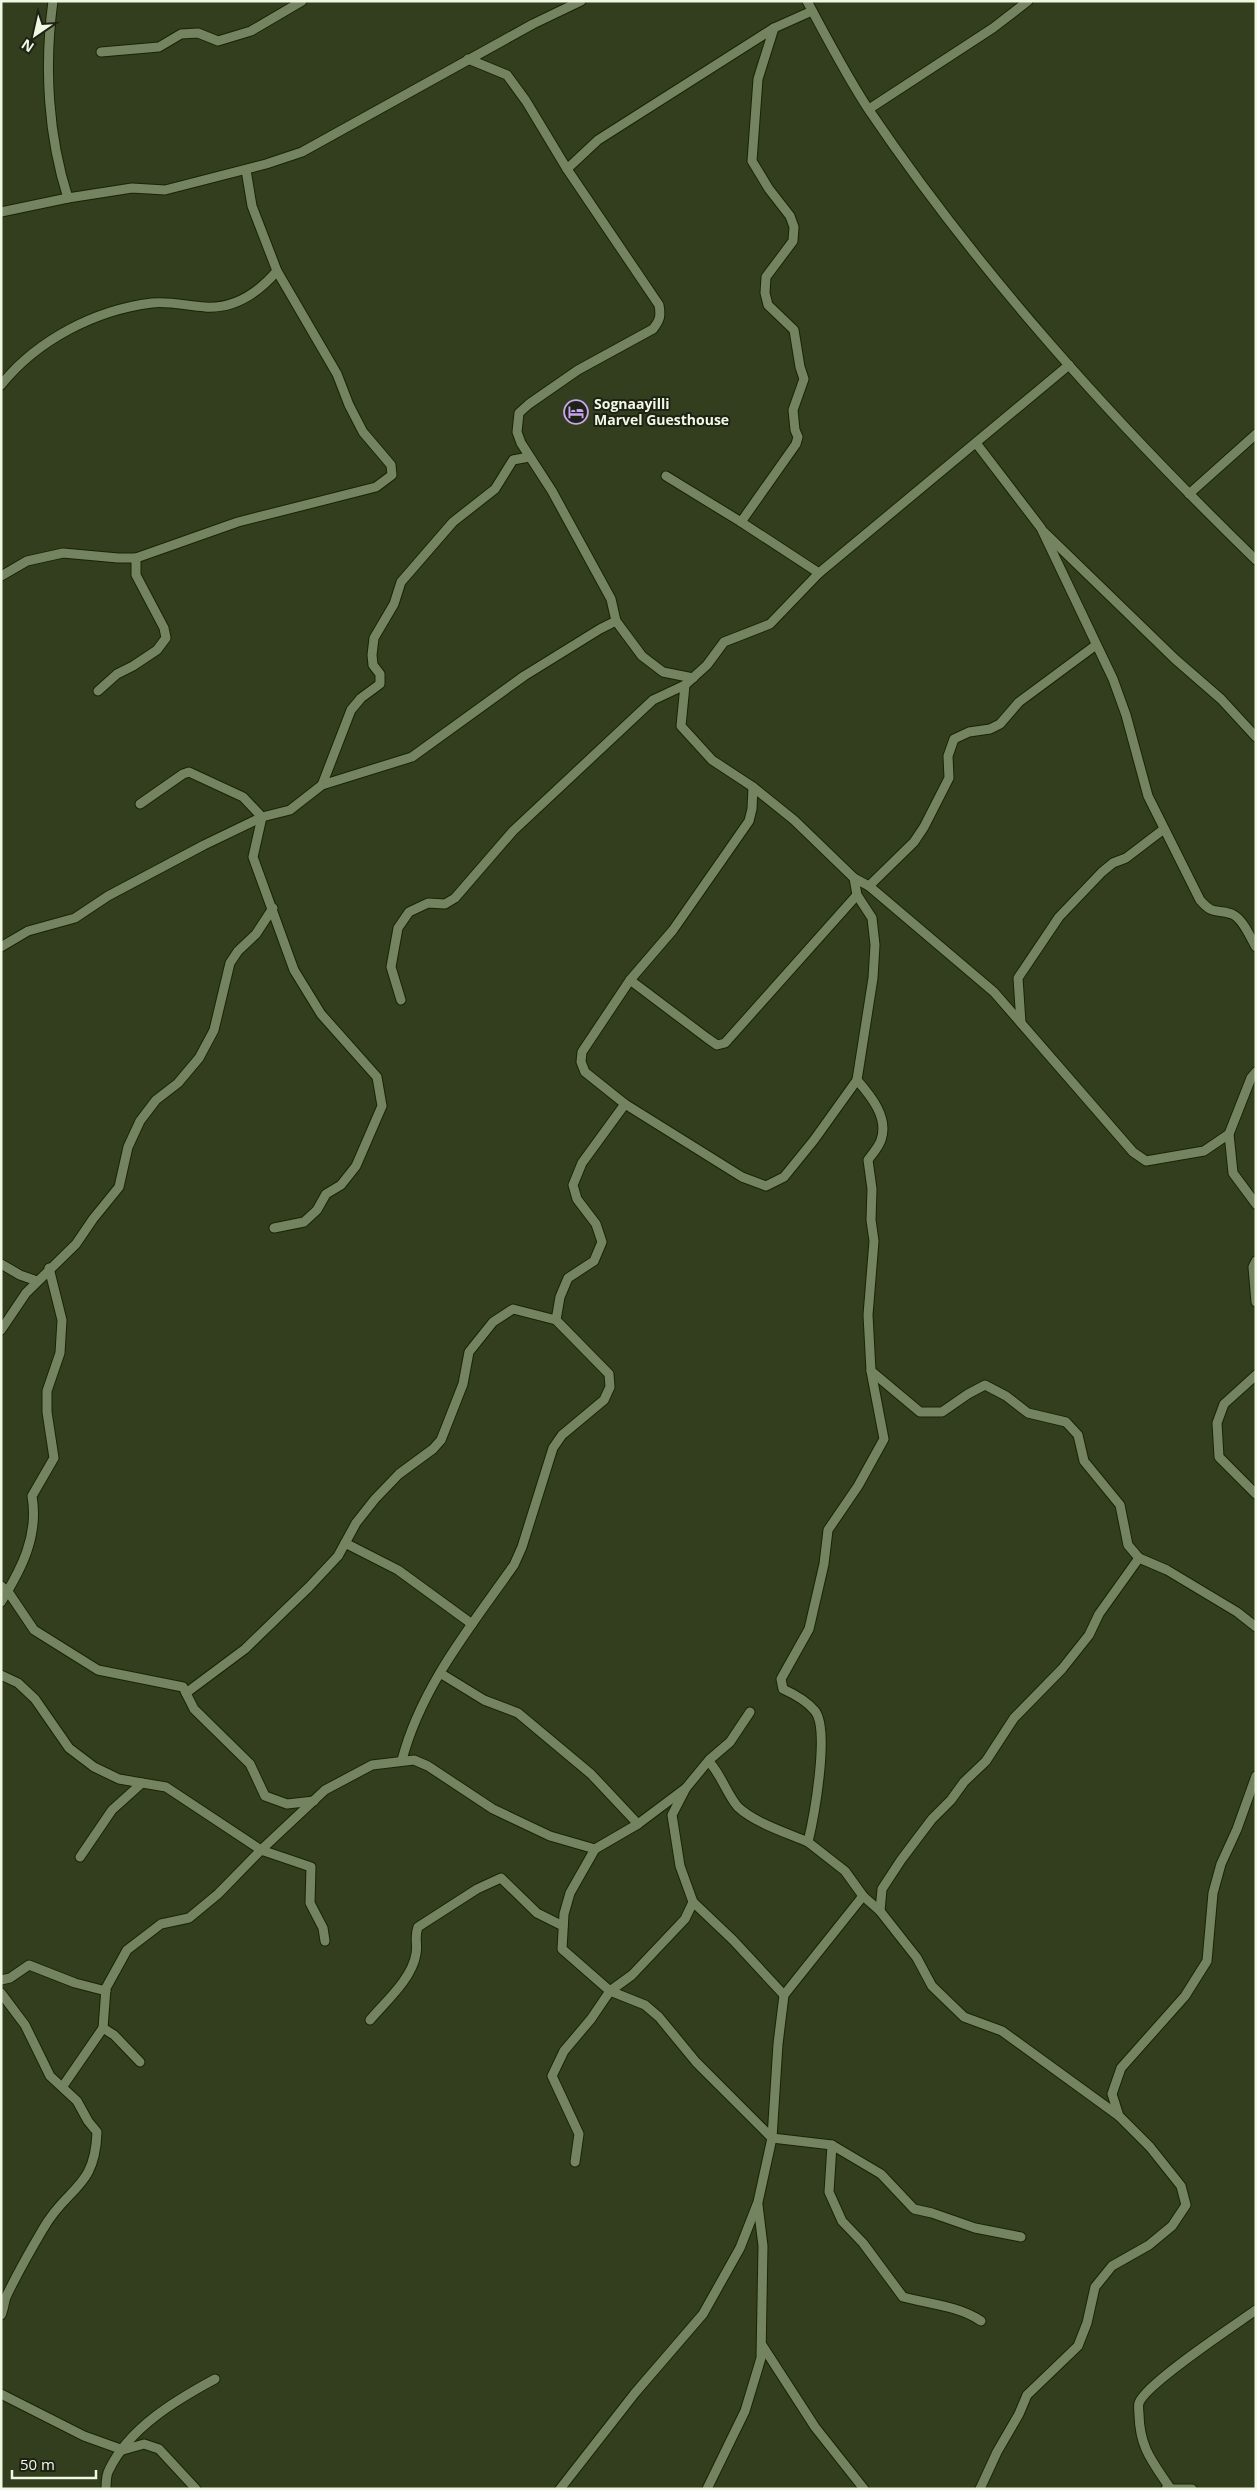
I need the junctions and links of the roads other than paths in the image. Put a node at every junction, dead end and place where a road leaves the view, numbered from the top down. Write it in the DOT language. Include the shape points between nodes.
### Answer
graph roads {
  1 [pos="53,1"];
  2 [pos="302,1"];
  3 [pos="581,1"];
  4 [pos="807,1"];
  5 [pos="1028,1"];
  6 [pos="812,11"];
  7 [pos="774,28"];
  8 [pos="101,52"];
  9 [pos="468,59"];
  10 [pos="868,109"];
  11 [pos="567,169"];
  12 [pos="246,170"];
  13 [pos="68,198"];
  14 [pos="1,212"];
  15 [pos="277,271"];
  16 [pos="1069,365"];
  17 [pos="1,385"];
  18 [pos="1256,434"];
  19 [pos="976,443"];
  20 [pos="529,457"];
  21 [pos="666,476"];
  22 [pos="1189,494"];
  23 [pos="741,522"];
  24 [pos="1041,528"];
  25 [pos="136,558"];
  26 [pos="1256,560"];
  27 [pos="819,573"];
  28 [pos="1,576"];
  29 [pos="616,621"];
  30 [pos="1096,645"];
  31 [pos="693,678"];
  32 [pos="685,685"];
  33 [pos="98,691"];
  34 [pos="1256,737"];
  35 [pos="322,785"];
  36 [pos="753,787"];
  37 [pos="140,804"];
  38 [pos="262,817"];
  39 [pos="1164,828"];
  40 [pos="854,878"];
  41 [pos="869,886"];
  42 [pos="857,895"];
  43 [pos="273,908"];
  44 [pos="1,947"];
  45 [pos="1256,947"];
  46 [pos="630,980"];
  47 [pos="401,1000"];
  48 [pos="1021,1024"];
  49 [pos="1256,1072"];
  50 [pos="857,1080"];
  51 [pos="625,1104"];
  52 [pos="1229,1134"];
  53 [pos="1256,1204"];
  54 [pos="274,1228"];
  55 [pos="1256,1261"];
  56 [pos="1,1264"];
  57 [pos="50,1268"];
  58 [pos="37,1281"];
  59 [pos="1256,1302"];
  60 [pos="556,1320"];
  61 [pos="1,1330"];
  62 [pos="871,1371"];
  63 [pos="1256,1375"];
  64 [pos="1256,1494"];
  65 [pos="345,1543"];
  66 [pos="1139,1558"];
  67 [pos="1,1586"];
  68 [pos="9,1593"];
  69 [pos="1,1602"];
  70 [pos="472,1624"];
  71 [pos="1256,1627"];
  72 [pos="440,1674"];
  73 [pos="1,1675"];
  74 [pos="186,1693"];
  75 [pos="750,1712"];
  76 [pos="402,1760"];
  77 [pos="711,1764"];
  78 [pos="1256,1776"];
  79 [pos="142,1783"];
  80 [pos="686,1788"];
  81 [pos="314,1800"];
  82 [pos="638,1824"];
  83 [pos="808,1842"];
  84 [pos="595,1849"];
  85 [pos="261,1850"];
  86 [pos="80,1857"];
  87 [pos="863,1896"];
  88 [pos="693,1902"];
  89 [pos="880,1912"];
  90 [pos="563,1926"];
  91 [pos="325,1940"];
  92 [pos="1,1980"];
  93 [pos="106,1991"];
  94 [pos="610,1991"];
  95 [pos="1,1993"];
  96 [pos="784,1995"];
  97 [pos="370,2020"];
  98 [pos="103,2028"];
  99 [pos="140,2062"];
  100 [pos="63,2086"];
  101 [pos="1118,2116"];
  102 [pos="772,2138"];
  103 [pos="832,2145"];
  104 [pos="575,2162"];
  105 [pos="758,2202"];
  106 [pos="1021,2237"];
  107 [pos="3,2297"];
  108 [pos="1256,2310"];
  109 [pos="1,2315"];
  110 [pos="981,2321"];
  111 [pos="762,2345"];
  112 [pos="215,2379"];
  113 [pos="1,2394"];
  114 [pos="122,2450"];
  115 [pos="1168,2488"];
  116 [pos="106,2489"];
  117 [pos="196,2489"];
  118 [pos="560,2489"];
  119 [pos="707,2489"];
  120 [pos="864,2489"];
  121 [pos="980,2489"];
  122 [pos="1192,2489"];
  1 -- 13 [label="street" via="50,95 58,167"];
  2 -- 8 [label="street" via="251,31 218,41 198,33 182,34 159,47"];
  3 -- 9 [label="street"];
  4 -- 6 [label="street"];
  5 -- 10 [label="street" via="993,28"];
  6 -- 7 [label="street"];
  6 -- 10 [label="street"];
  7 -- 11 [label="street" via="598,140"];
  7 -- 23 [label="street" via="758,79 752,161 790,216 794,227 793,241 766,277 765,293 768,305 794,330 804,379 793,410 798,437 796,444"];
  9 -- 11 [label="street" via="506,76 526,101"];
  9 -- 12 [label="street" via="302,152"];
  10 -- 16 [label="street" via="949,222"];
  11 -- 20 [label="street" via="659,305 661,315 653,329 578,370 519,413 518,432"];
  12 -- 13 [label="street" via="165,190 132,188"];
  12 -- 15 [label="street" via="257,222"];
  13 -- 14 [label="street"];
  15 -- 17 [label="street" via="263,287 227,306 153,303 89,319 17,365"];
  15 -- 25 [label="street" via="337,374 364,432 391,465 392,475 376,487 238,522"];
  16 -- 19 [label="street"];
  16 -- 22 [label="street"];
  18 -- 22 [label="street"];
  19 -- 24 [label="street"];
  19 -- 27 [label="street"];
  20 -- 29 [label="street" via="552,491 611,599"];
  20 -- 35 [label="street" via="514,460 495,489 453,522 401,582 394,604 374,638 373,666 380,674 380,684 351,710"];
  21 -- 23 [label="street"];
  22 -- 26 [label="street"];
  23 -- 27 [label="street"];
  24 -- 30 [label="street"];
  24 -- 34 [label="street" via="1175,659 1221,699"];
  25 -- 28 [label="street" via="63,553 28,561"];
  25 -- 33 [label="street" via="136,575 166,638 157,650 117,674"];
  27 -- 31 [label="street" via="770,624 724,642 708,665"];
  29 -- 31 [label="street" via="642,656 663,672"];
  29 -- 35 [label="street" via="524,676 412,757"];
  30 -- 39 [label="street" via="1113,679 1148,796"];
  30 -- 41 [label="street" via="1019,702 1000,724 954,739 948,756 949,778 924,827 914,842"];
  31 -- 32 [label="street"];
  32 -- 36 [label="street" via="681,726 712,760"];
  32 -- 47 [label="street" via="653,700 513,831 455,898 445,904 428,904 409,912 398,928 391,966"];
  35 -- 38 [label="street" via="290,810"];
  36 -- 40 [label="street" via="794,820"];
  36 -- 46 [label="street" via="752,809 743,832 673,930"];
  37 -- 38 [label="street" via="189,772 242,797"];
  38 -- 43 [label="street" via="253,857"];
  38 -- 44 [label="street" via="108,896 75,918 28,931"];
  39 -- 45 [label="street" via="1200,900 1216,913 1232,915 1241,922"];
  39 -- 48 [label="street" via="1102,872 1054,925 1018,978"];
  40 -- 41 [label="street"];
  40 -- 42 [label="street"];
  41 -- 48 [label="street" via="994,992"];
  42 -- 46 [label="street" via="725,1043 717,1044 707,1038"];
  42 -- 50 [label="street" via="872,918 875,945"];
  43 -- 54 [label="street" via="294,970 321,1014 377,1077 382,1106 356,1166 341,1185 326,1194 317,1210 304,1222"];
  43 -- 57 [label="street" via="256,934 230,963 214,1030 199,1058 178,1083 156,1100 140,1121 128,1146 119,1188 76,1244"];
  46 -- 51 [label="street" via="582,1052 581,1062 591,1079"];
  48 -- 52 [label="street" via="1133,1152 1146,1161 1204,1151"];
  49 -- 52 [label="street"];
  50 -- 51 [label="street" via="784,1177 766,1186 742,1177"];
  50 -- 62 [label="street" via="870,1094 884,1123 881,1140 868,1160 874,1241 868,1315"];
  51 -- 60 [label="street" via="582,1163 573,1185 577,1199 596,1224 602,1242 594,1261 568,1278"];
  52 -- 53 [label="street" via="1233,1173"];
  55 -- 59 [label="street" via="1253,1267"];
  56 -- 58 [label="street"];
  57 -- 58 [label="street"];
  57 -- 68 [label="street" via="62,1320 60,1353 47,1391 54,1458 32,1496 34,1510 30,1548"];
  58 -- 61 [label="street"];
  60 -- 65 [label="street" via="513,1309 493,1322 469,1352 463,1384 441,1440 399,1474 375,1499"];
  60 -- 70 [label="street" via="609,1374 610,1387 604,1400 562,1435 553,1448 514,1565"];
  62 -- 66 [label="street" via="920,1412 942,1412 985,1385 1028,1413 1066,1422 1078,1434 1084,1460 1120,1505 1128,1545"];
  62 -- 83 [label="street" via="884,1440 828,1530 809,1629 781,1679 783,1689 816,1712 821,1728 817,1805"];
  63 -- 64 [label="street" via="1224,1404 1217,1423 1219,1457"];
  65 -- 70 [label="street" via="398,1570"];
  65 -- 74 [label="street" via="338,1556 309,1587 245,1649"];
  66 -- 71 [label="street" via="1167,1570"];
  66 -- 89 [label="street" via="1068,1662 1014,1718 986,1761 964,1782 901,1860 882,1889"];
  67 -- 68 [label="street"];
  68 -- 69 [label="street"];
  68 -- 74 [label="street" via="34,1630 98,1670 183,1687"];
  70 -- 72 [label="street"];
  72 -- 76 [label="street" via="415,1718"];
  72 -- 82 [label="street" via="484,1700 518,1714 591,1774"];
  73 -- 79 [label="street" via="24,1688 69,1748 94,1767 119,1779"];
  74 -- 81 [label="street" via="194,1709 250,1764 265,1796 287,1804"];
  75 -- 80 [label="street" via="730,1742 709,1760"];
  76 -- 81 [label="street" via="372,1765 325,1790"];
  76 -- 84 [label="street" via="414,1760 428,1766 493,1808 550,1836"];
  77 -- 83 [label="street" via="738,1806 768,1826"];
  78 -- 101 [label="street" via="1213,1893 1207,1961 1185,1996 1121,2068 1112,2094"];
  79 -- 85 [label="street" via="166,1787"];
  79 -- 86 [label="street" via="112,1810"];
  80 -- 82 [label="street"];
  80 -- 88 [label="street" via="672,1815 680,1866"];
  81 -- 85 [label="street"];
  82 -- 84 [label="street"];
  83 -- 87 [label="street" via="845,1871"];
  84 -- 90 [label="street" via="570,1893"];
  85 -- 91 [label="street" via="311,1867 310,1903 323,1928"];
  85 -- 93 [label="street" via="189,1918 161,1924 127,1950"];
  87 -- 89 [label="street"];
  87 -- 96 [label="street"];
  88 -- 94 [label="street" via="685,1919 632,1976"];
  88 -- 96 [label="street"];
  89 -- 101 [label="street" via="917,1958 932,1986 964,2017 1002,2031"];
  90 -- 94 [label="street" via="562,1949"];
  90 -- 97 [label="street" via="537,1913 501,1878 478,1889 418,1927 415,1934 417,1954 409,1972"];
  92 -- 93 [label="street" via="10,1978 29,1964 75,1983"];
  93 -- 98 [label="street"];
  94 -- 102 [label="street" via="645,2005 659,2017 696,2062"];
  94 -- 104 [label="street" via="564,2052 552,2076 580,2134"];
  95 -- 100 [label="street" via="25,2026 50,2076"];
  96 -- 102 [label="street"];
  98 -- 99 [label="street"];
  98 -- 100 [label="street"];
  100 -- 107 [label="street" via="97,2132 96,2154 91,2170 56,2208"];
  101 -- 121 [label="street" via="1150,2147 1181,2186 1186,2205 1172,2226 1149,2245 1112,2266 1095,2287 1078,2346 1026,2395"];
  102 -- 103 [label="street"];
  102 -- 105 [label="street"];
  103 -- 106 [label="street" via="881,2174 914,2209 975,2228"];
  103 -- 110 [label="street" via="829,2192 842,2221 863,2243 903,2297 957,2309"];
  105 -- 111 [label="street" via="763,2246"];
  105 -- 118 [label="street" via="740,2248 703,2314"];
  107 -- 109 [label="street"];
  108 -- 115 [label="street" via="1186,2360 1146,2393 1139,2403 1140,2436"];
  111 -- 119 [label="street" via="754,2386 745,2410"];
  111 -- 120 [label="street" via="815,2427"];
  112 -- 114 [label="street" via="169,2404"];
  113 -- 114 [label="street" via="84,2436"];
  114 -- 116 [label="street" via="108,2471"];
  114 -- 117 [label="street" via="144,2444 159,2449"];
  115 -- 122 [label="street"];
}
